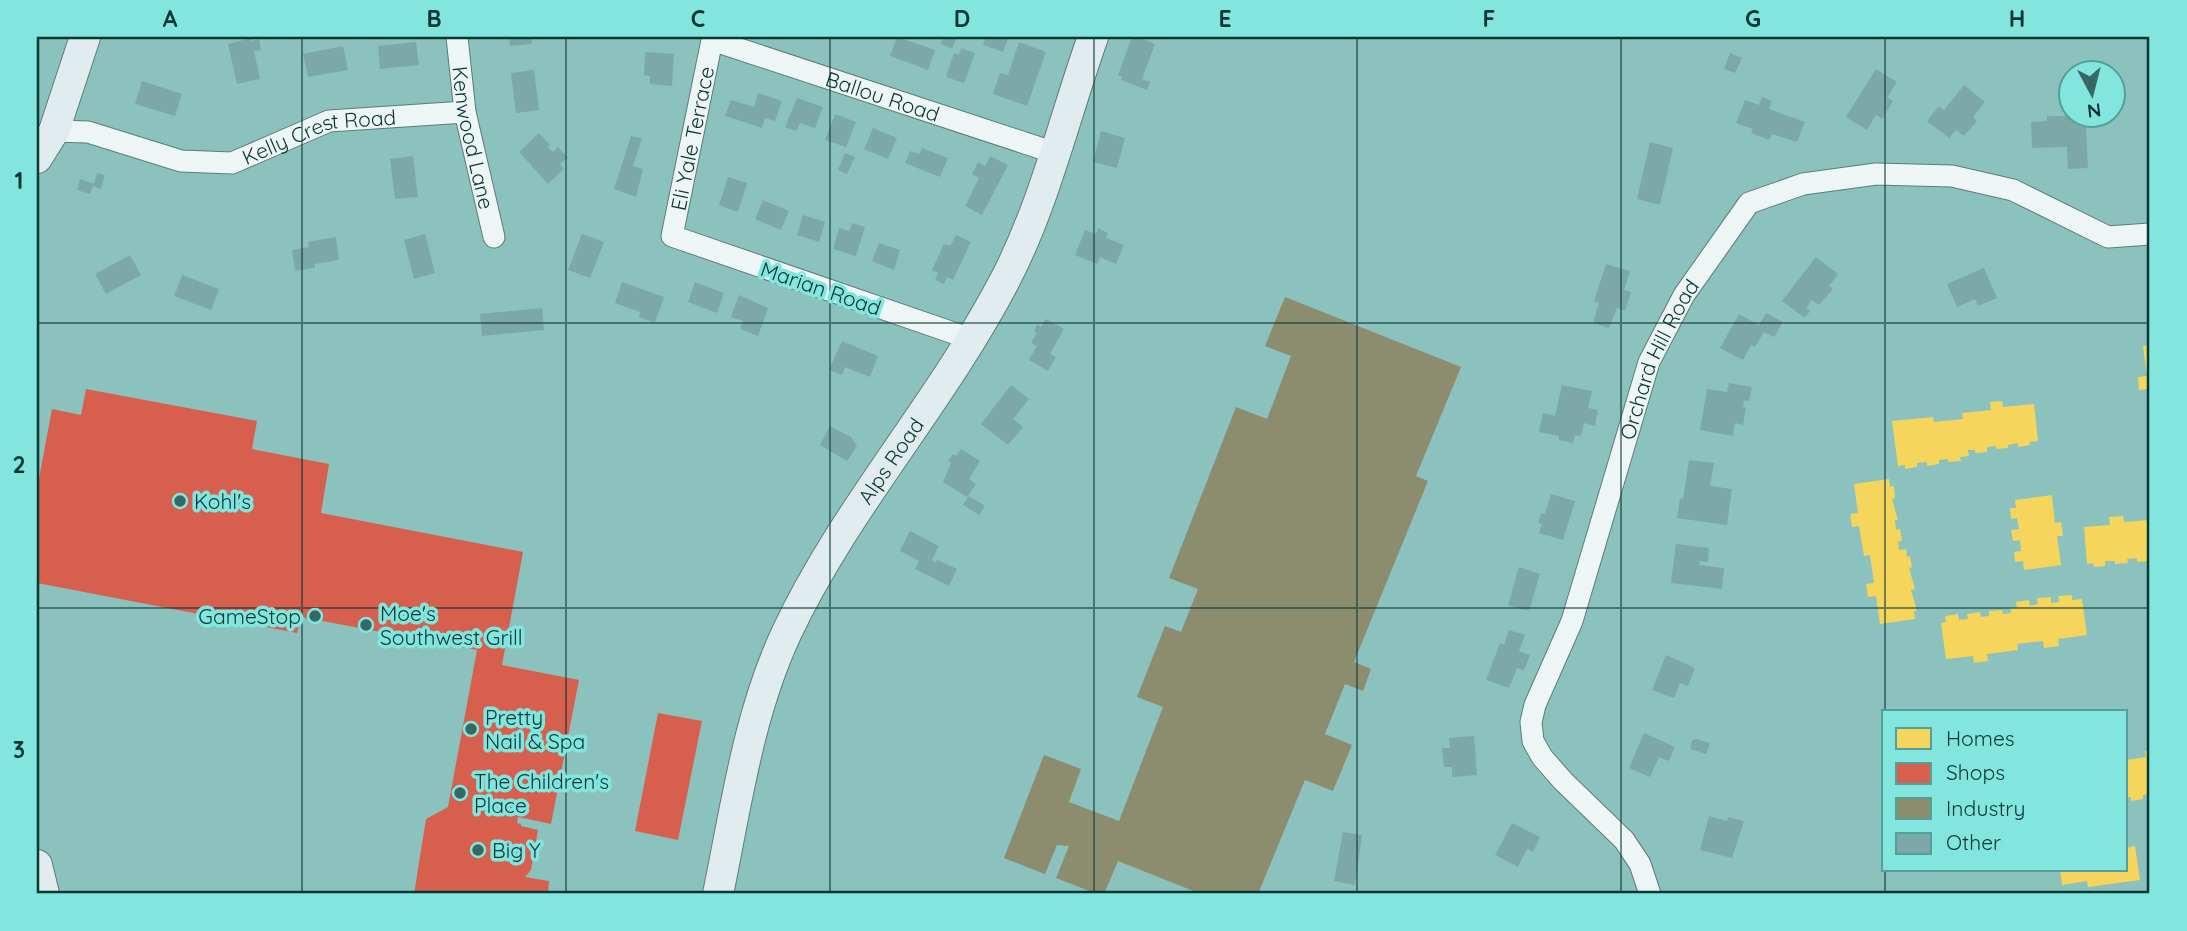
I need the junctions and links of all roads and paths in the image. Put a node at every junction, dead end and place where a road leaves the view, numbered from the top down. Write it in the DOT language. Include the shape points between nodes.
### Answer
graph roads {
  1 [pos="85,37"];
  2 [pos="457,37"];
  3 [pos="1093,37"];
  4 [pos="712,40"];
  5 [pos="464,112"];
  6 [pos="54,131"];
  7 [pos="1055,153"];
  8 [pos="37,158"];
  9 [pos="2150,234"];
  10 [pos="672,236"];
  11 [pos="494,237"];
  12 [pos="971,339"];
  13 [pos="37,865"];
  14 [pos="44,894"];
  15 [pos="718,894"];
  16 [pos="1650,894"];
  1 -- 6 [label="street"];
  2 -- 5 [label="street, Kenwood Lane"];
  3 -- 7 [label="street, Alps Road"];
  4 -- 7 [label="street, Ballou Road"];
  4 -- 10 [label="street, Eli Yale Terrace"];
  5 -- 6 [label="street, Kelly Crest Road" via="329,121 232,163 181,161 88,132"];
  5 -- 11 [label="street, Kenwood Lane"];
  6 -- 8 [label="street"];
  7 -- 12 [label="street, Alps Road" via="1018,254"];
  9 -- 16 [label="street, Orchard Hill Road" via="2108,237 2014,190 1952,176 1864,176 1804,184 1749,203 1684,295 1649,362 1572,621 1531,722 1533,741 1542,757 1624,840 1640,864"];
  10 -- 12 [label="street, Marian Road"];
  12 -- 15 [label="street, Alps Road" via="846,529 787,633 755,719"];
  13 -- 14 [label="street"];
}
